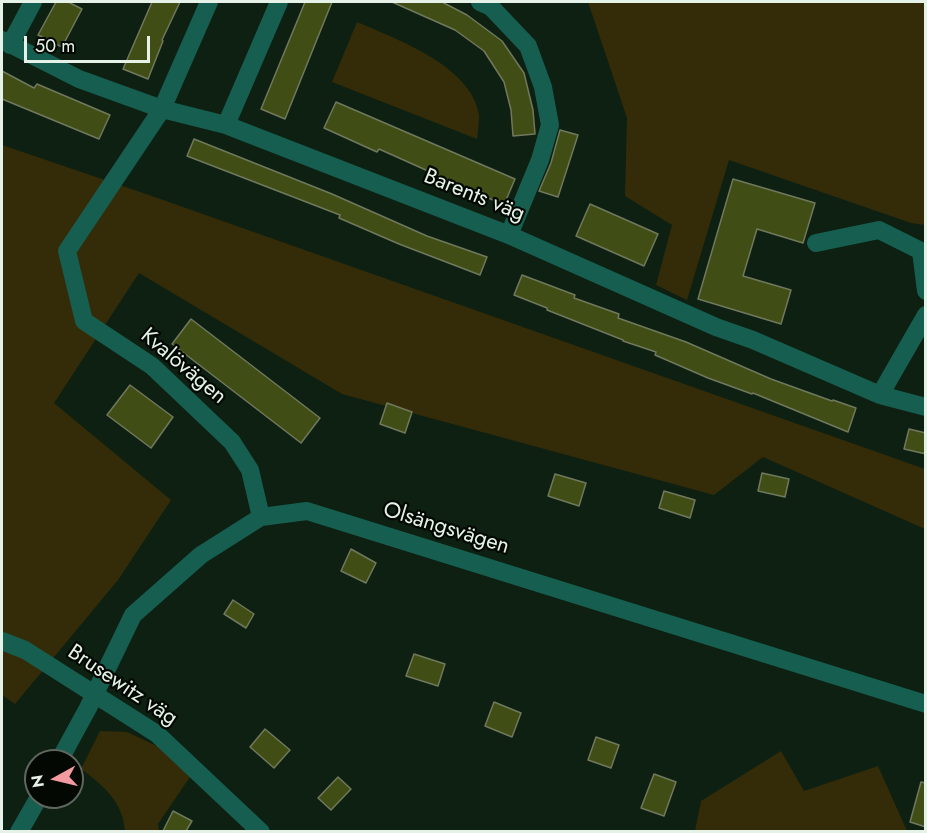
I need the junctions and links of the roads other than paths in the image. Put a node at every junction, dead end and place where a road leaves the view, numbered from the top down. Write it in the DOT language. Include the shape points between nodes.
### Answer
graph roads {
  1 [pos="33,2"];
  2 [pos="209,2"];
  3 [pos="279,2"];
  4 [pos="480,2"];
  5 [pos="6,42"];
  6 [pos="162,109"];
  7 [pos="226,125"];
  8 [pos="508,234"];
  9 [pos="816,243"];
  10 [pos="926,291"];
  11 [pos="926,315"];
  12 [pos="880,395"];
  13 [pos="926,407"];
  14 [pos="261,517"];
  15 [pos="2,641"];
  16 [pos="95,694"];
  17 [pos="926,704"];
  18 [pos="65,749"];
  19 [pos="32,809"];
  20 [pos="19,831"];
  21 [pos="261,831"];
  1 -- 5 [label="street"];
  2 -- 6 [label="street, Kvalövägen"];
  3 -- 7 [label="street"];
  4 -- 8 [label="street" via="491,7 528,46 543,87 550,125 540,160"];
  5 -- 6 [label="street, Barents väg" via="79,79"];
  6 -- 7 [label="street, Barents väg"];
  6 -- 14 [label="street, Kvalövägen" via="67,251 84,321 152,366 232,441 250,470"];
  7 -- 8 [label="street, Barents väg"];
  8 -- 12 [label="street, Barents väg"];
  9 -- 10 [label="street" via="879,230 921,251"];
  11 -- 12 [label="street"];
  12 -- 13 [label="street, Barents väg"];
  14 -- 16 [label="street, Olsängsvägen" via="201,555 134,615"];
  14 -- 17 [label="street, Olsängsvägen" via="308,511"];
  15 -- 16 [label="street, Brusewitz väg" via="25,650"];
  16 -- 18 [label="street, Olsängsvägen"];
  16 -- 21 [label="street, Brusewitz väg" via="157,734"];
  19 -- 20 [label="street"];
}
